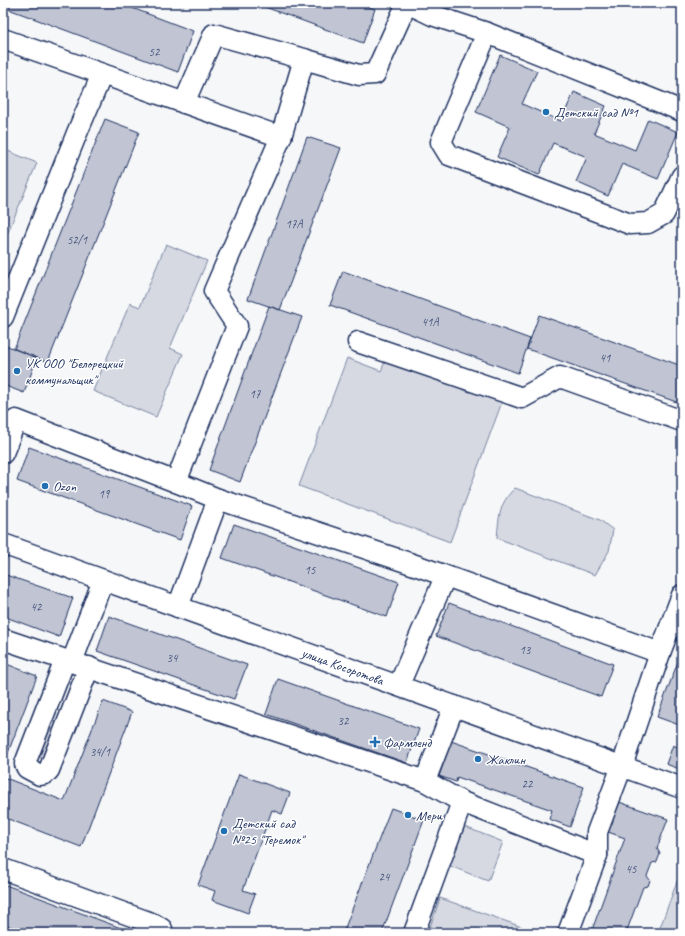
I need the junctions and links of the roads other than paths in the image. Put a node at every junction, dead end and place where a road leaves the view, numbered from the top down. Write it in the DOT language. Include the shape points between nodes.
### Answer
graph roads {
  1 [pos="407,3"];
  2 [pos="487,33"];
  3 [pos="3,39"];
  4 [pos="304,59"];
  5 [pos="102,74"];
  6 [pos="184,103"];
  7 [pos="682,111"];
  8 [pos="281,137"];
  9 [pos="682,176"];
  10 [pos="3,317"];
  11 [pos="358,342"];
  12 [pos="10,417"];
  13 [pos="682,421"];
  14 [pos="3,453"];
  15 [pos="176,482"];
  16 [pos="218,499"];
  17 [pos="3,544"];
  18 [pos="445,577"];
  19 [pos="103,580"];
  20 [pos="682,595"];
  21 [pos="178,607"];
  22 [pos="3,639"];
  23 [pos="660,653"];
  24 [pos="76,663"];
  25 [pos="399,685"];
  26 [pos="454,706"];
  27 [pos="622,766"];
  28 [pos="425,780"];
  29 [pos="682,788"];
  30 [pos="462,802"];
  31 [pos="597,855"];
  32 [pos="3,869"];
  33 [pos="160,933"];
  34 [pos="414,933"];
  35 [pos="568,933"];
  1 -- 2 [label="street" via="432,15"];
  1 -- 4 [label="street" via="375,74 359,75"];
  2 -- 7 [label="street"];
  2 -- 9 [label="street" via="441,142 449,155 630,224 648,223 664,214"];
  3 -- 5 [label="street"];
  4 -- 6 [label="street" via="214,34"];
  4 -- 8 [label="street"];
  5 -- 6 [label="street"];
  5 -- 10 [label="street"];
  6 -- 8 [label="street"];
  8 -- 15 [label="street" via="214,291 237,326"];
  11 -- 13 [label="street" via="522,398 560,377"];
  12 -- 14 [label="street"];
  12 -- 15 [label="street"];
  15 -- 16 [label="street"];
  16 -- 18 [label="street"];
  16 -- 21 [label="street"];
  17 -- 19 [label="street, улица Косоротова"];
  18 -- 23 [label="street"];
  18 -- 25 [label="street"];
  19 -- 21 [label="street, улица Косоротова"];
  19 -- 24 [label="street"];
  20 -- 23 [label="street"];
  21 -- 25 [label="street, улица Косоротова"];
  22 -- 24 [label="street"];
  23 -- 27 [label="street"];
  24 -- 24 [label="street" via="49,770 40,775 27,768 25,764"];
  24 -- 28 [label="street"];
  25 -- 26 [label="street, улица Косоротова"];
  26 -- 27 [label="street, улица Косоротова"];
  26 -- 28 [label="street"];
  27 -- 29 [label="street, улица Косоротова"];
  27 -- 31 [label="street" via="597,832"];
  28 -- 30 [label="street"];
  30 -- 31 [label="street"];
  30 -- 34 [label="street"];
  31 -- 35 [label="street"];
  32 -- 33 [label="street" via="154,924 162,929"];
}
